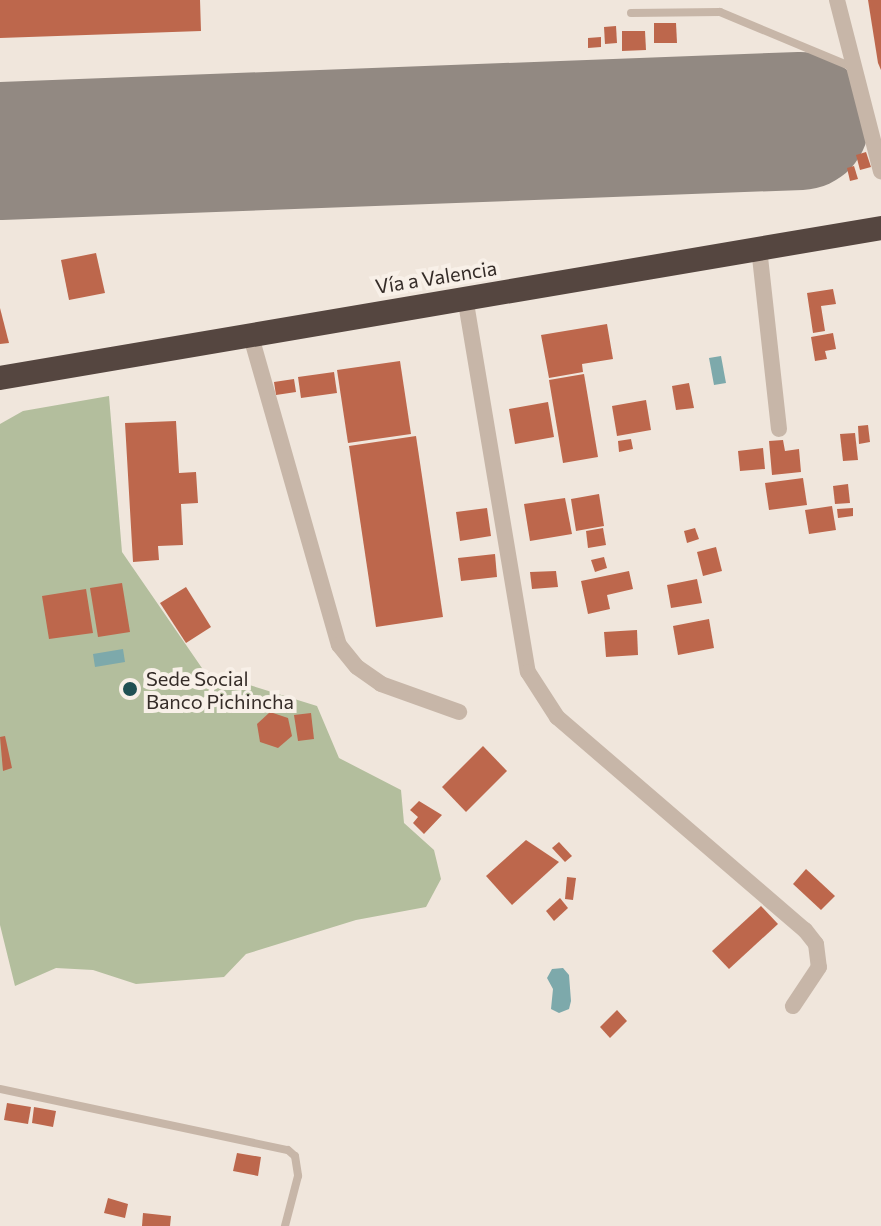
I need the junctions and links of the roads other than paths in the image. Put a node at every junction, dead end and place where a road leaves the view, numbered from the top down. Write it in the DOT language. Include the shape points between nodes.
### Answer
graph roads {
  1 [pos="837,0"];
  2 [pos="631,13"];
  3 [pos="852,67"];
  4 [pos="881,171"];
  5 [pos="881,228"];
  6 [pos="759,248"];
  7 [pos="465,297"];
  8 [pos="250,333"];
  9 [pos="0,378"];
  10 [pos="779,429"];
  11 [pos="459,712"];
  12 [pos="793,1006"];
  13 [pos="0,1089"];
  14 [pos="285,1226"];
  1 -- 3 [label="street"];
  2 -- 3 [label="lane" via="720,12"];
  3 -- 4 [label="street"];
  5 -- 6 [label="highway, Vía a Valencia"];
  6 -- 7 [label="highway, Vía a Valencia"];
  6 -- 10 [label="street"];
  7 -- 8 [label="highway, Vía a Valencia"];
  7 -- 12 [label="street" via="528,672 557,717 805,930 816,944 819,967"];
  8 -- 9 [label="highway, Vía a Valencia"];
  8 -- 11 [label="street" via="339,645 381,684"];
  13 -- 14 [label="lane" via="288,1150 295,1156 298,1176"];
}
